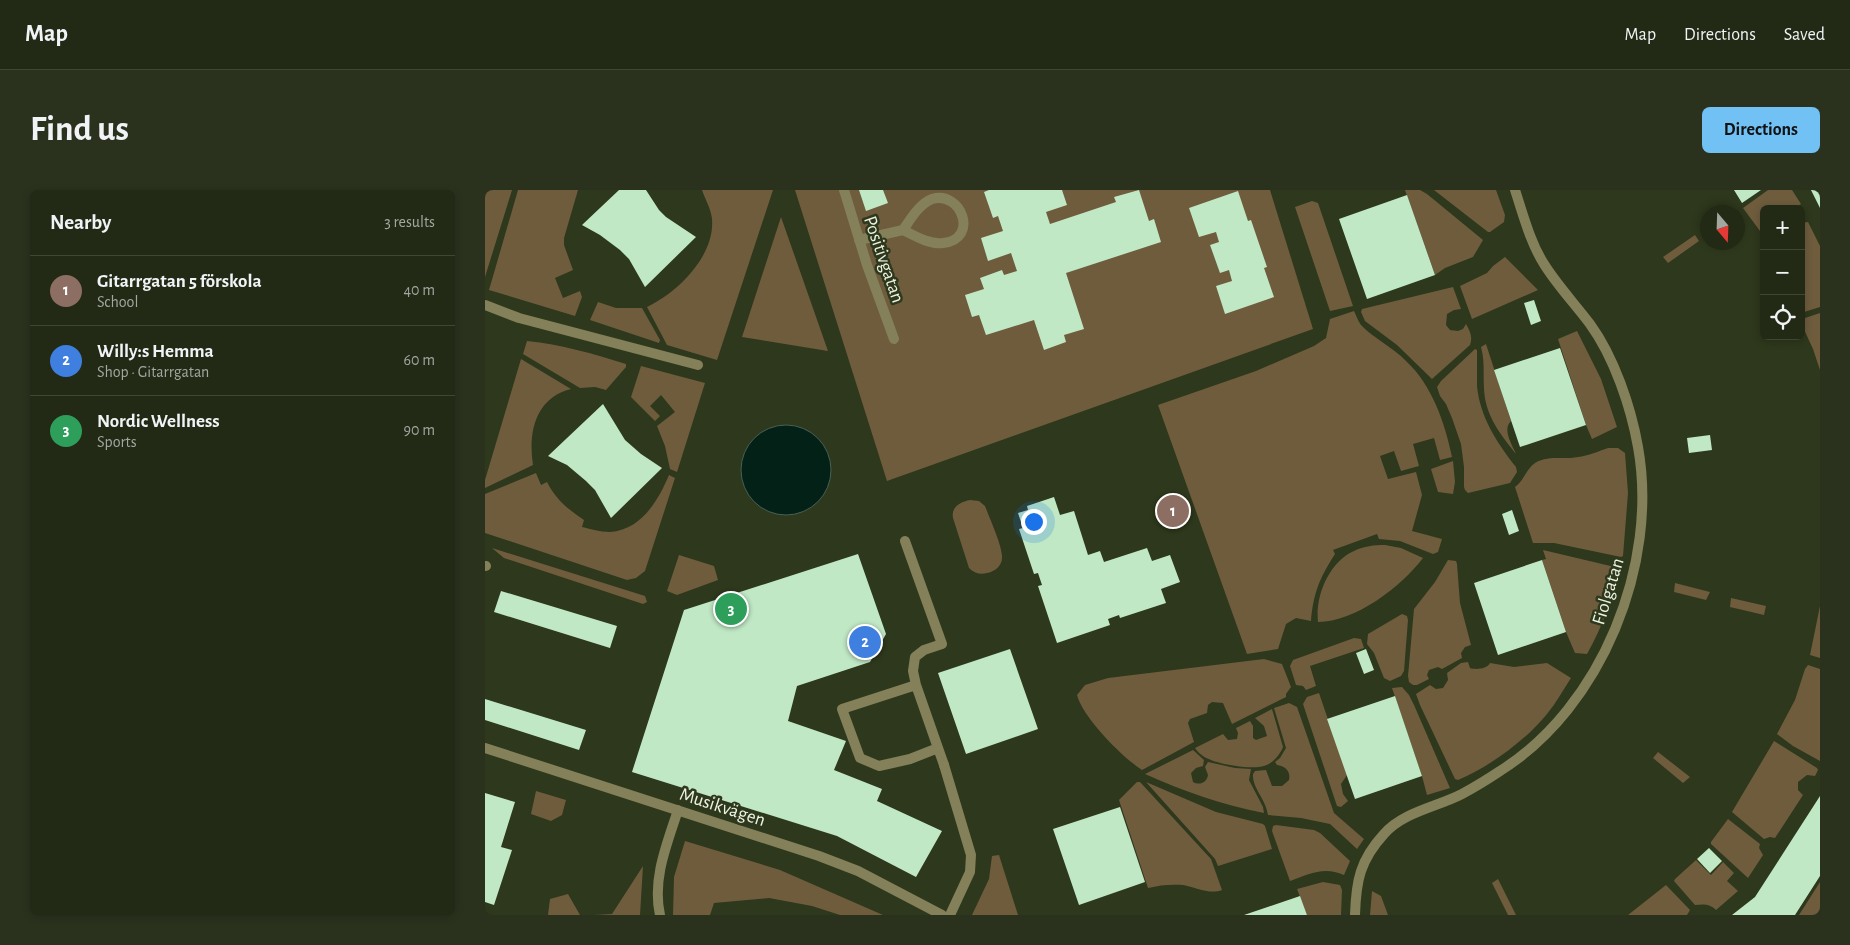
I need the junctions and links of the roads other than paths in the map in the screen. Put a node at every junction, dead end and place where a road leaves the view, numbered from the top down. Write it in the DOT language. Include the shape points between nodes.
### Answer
graph roads {
  1 [pos="844,190"];
  2 [pos="1515,190"];
  3 [pos="903,230"];
  4 [pos="859,240"];
  5 [pos="485,305"];
  6 [pos="894,339"];
  7 [pos="698,365"];
  8 [pos="905,541"];
  9 [pos="916,686"];
  10 [pos="485,748"];
  11 [pos="938,748"];
  12 [pos="678,810"];
  13 [pos="661,915"];
  14 [pos="942,915"];
  15 [pos="950,915"];
  16 [pos="1355,915"];
  1 -- 4 [label="street, Positivgatan"];
  2 -- 16 [label="street, Fiolgatan" via="1543,263 1606,351 1630,415 1643,488 1642,523 1635,566 1618,624 1586,684 1564,716 1542,739 1503,770 1461,794 1405,818 1385,832 1363,863 1357,884"];
  3 -- 3 [label="street" via="931,199 944,198 952,202 958,207 965,225 953,240 943,244 921,239"];
  3 -- 4 [label="street"];
  4 -- 6 [label="street, Positivgatan"];
  5 -- 7 [label="street" via="519,318"];
  8 -- 9 [label="street" via="941,644 915,657"];
  9 -- 11 [label="street"];
  9 -- 11 [label="street" via="842,709 859,758 879,766"];
  10 -- 12 [label="street, Musikvägen"];
  11 -- 15 [label="street" via="971,855 970,872"];
  12 -- 13 [label="street" via="657,884"];
  12 -- 14 [label="street, Musikvägen" via="859,871"];
}
